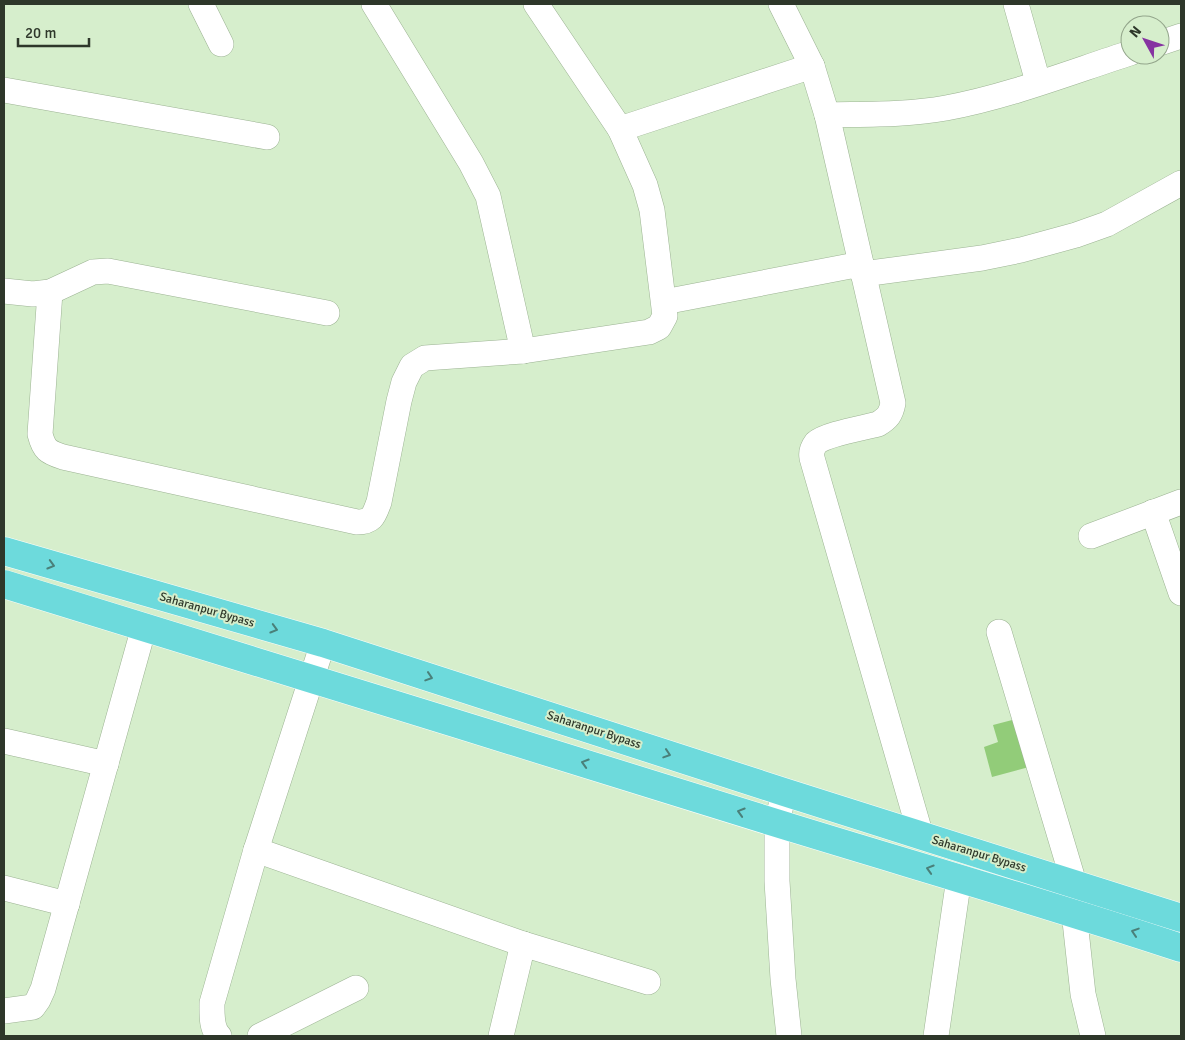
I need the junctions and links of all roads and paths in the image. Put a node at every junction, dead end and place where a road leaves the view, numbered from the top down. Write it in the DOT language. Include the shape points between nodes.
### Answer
graph roads {
  1 [pos="201,4"];
  2 [pos="536,4"];
  3 [pos="781,4"];
  4 [pos="1016,4"];
  5 [pos="379,5"];
  6 [pos="221,44"];
  7 [pos="1120,56"];
  8 [pos="812,66"];
  9 [pos="1038,82"];
  10 [pos="4,90"];
  11 [pos="827,115"];
  12 [pos="620,129"];
  13 [pos="267,137"];
  14 [pos="1181,183"];
  15 [pos="862,269"];
  16 [pos="4,292"];
  17 [pos="50,292"];
  18 [pos="664,302"];
  19 [pos="327,313"];
  20 [pos="523,351"];
  21 [pos="1181,502"];
  22 [pos="1153,512"];
  23 [pos="1091,536"];
  24 [pos="4,551"];
  25 [pos="4,584"];
  26 [pos="1181,593"];
  27 [pos="144,627"];
  28 [pos="999,632"];
  29 [pos="323,643"];
  30 [pos="311,678"];
  31 [pos="4,741"];
  32 [pos="106,764"];
  33 [pos="784,792"];
  34 [pos="777,823"];
  35 [pos="920,836"];
  36 [pos="256,850"];
  37 [pos="958,878"];
  38 [pos="1074,884"];
  39 [pos="4,888"];
  40 [pos="67,904"];
  41 [pos="1074,912"];
  42 [pos="1181,918"];
  43 [pos="522,944"];
  44 [pos="1181,948"];
  45 [pos="648,982"];
  46 [pos="356,988"];
  47 [pos="4,1011"];
  48 [pos="219,1036"];
  49 [pos="260,1036"];
  50 [pos="501,1036"];
  51 [pos="789,1036"];
  52 [pos="936,1036"];
  53 [pos="1093,1036"];
  1 -- 6 [label="street"];
  2 -- 12 [label="street"];
  3 -- 8 [label="street"];
  4 -- 9 [label="street"];
  5 -- 20 [label="street" via="488,196"];
  7 -- 9 [label="street"];
  8 -- 11 [label="street"];
  8 -- 12 [label="street"];
  9 -- 11 [label="street" via="946,108 905,113"];
  10 -- 13 [label="street"];
  11 -- 15 [label="street"];
  12 -- 18 [label="street" via="645,185 652,210"];
  14 -- 15 [label="street" via="1107,224 1021,250 982,258"];
  15 -- 18 [label="street"];
  15 -- 35 [label="street" via="893,403 891,414 878,424 826,437 811,452"];
  16 -- 17 [label="street"];
  17 -- 19 [label="street" via="93,272 108,271"];
  17 -- 20 [label="street" via="40,434 43,446 51,453 358,522 366,522 374,516 379,502 399,401 412,366 425,358"];
  18 -- 20 [label="street" via="665,316 659,327 649,332"];
  21 -- 22 [label="street"];
  22 -- 23 [label="street"];
  22 -- 26 [label="street"];
  24 -- 29 [label="main road, Saharanpur Bypass, one-way"];
  25 -- 27 [label="main road"];
  27 -- 30 [label="main road"];
  27 -- 32 [label="street"];
  28 -- 38 [label="street"];
  29 -- 30 [label="street"];
  29 -- 33 [label="main road, Saharanpur Bypass, one-way"];
  34 -- 30 [label="main road, one-way"];
  30 -- 36 [label="street"];
  31 -- 32 [label="street"];
  32 -- 40 [label="street"];
  33 -- 34 [label="street"];
  33 -- 35 [label="main road, Saharanpur Bypass"];
  37 -- 34 [label="main road, one-way"];
  34 -- 51 [label="street" via="777,881"];
  35 -- 38 [label="main road, Saharanpur Bypass"];
  36 -- 43 [label="street"];
  36 -- 48 [label="street" via="212,1003 212,1018"];
  37 -- 41 [label="main road"];
  37 -- 52 [label="street"];
  38 -- 42 [label="main road, Saharanpur Bypass"];
  39 -- 40 [label="street"];
  40 -- 47 [label="street" via="38,1000 33,1006"];
  44 -- 41 [label="main road, one-way"];
  41 -- 53 [label="street" via="1082,994"];
  43 -- 45 [label="street"];
  43 -- 50 [label="street"];
  46 -- 49 [label="street"];
}
